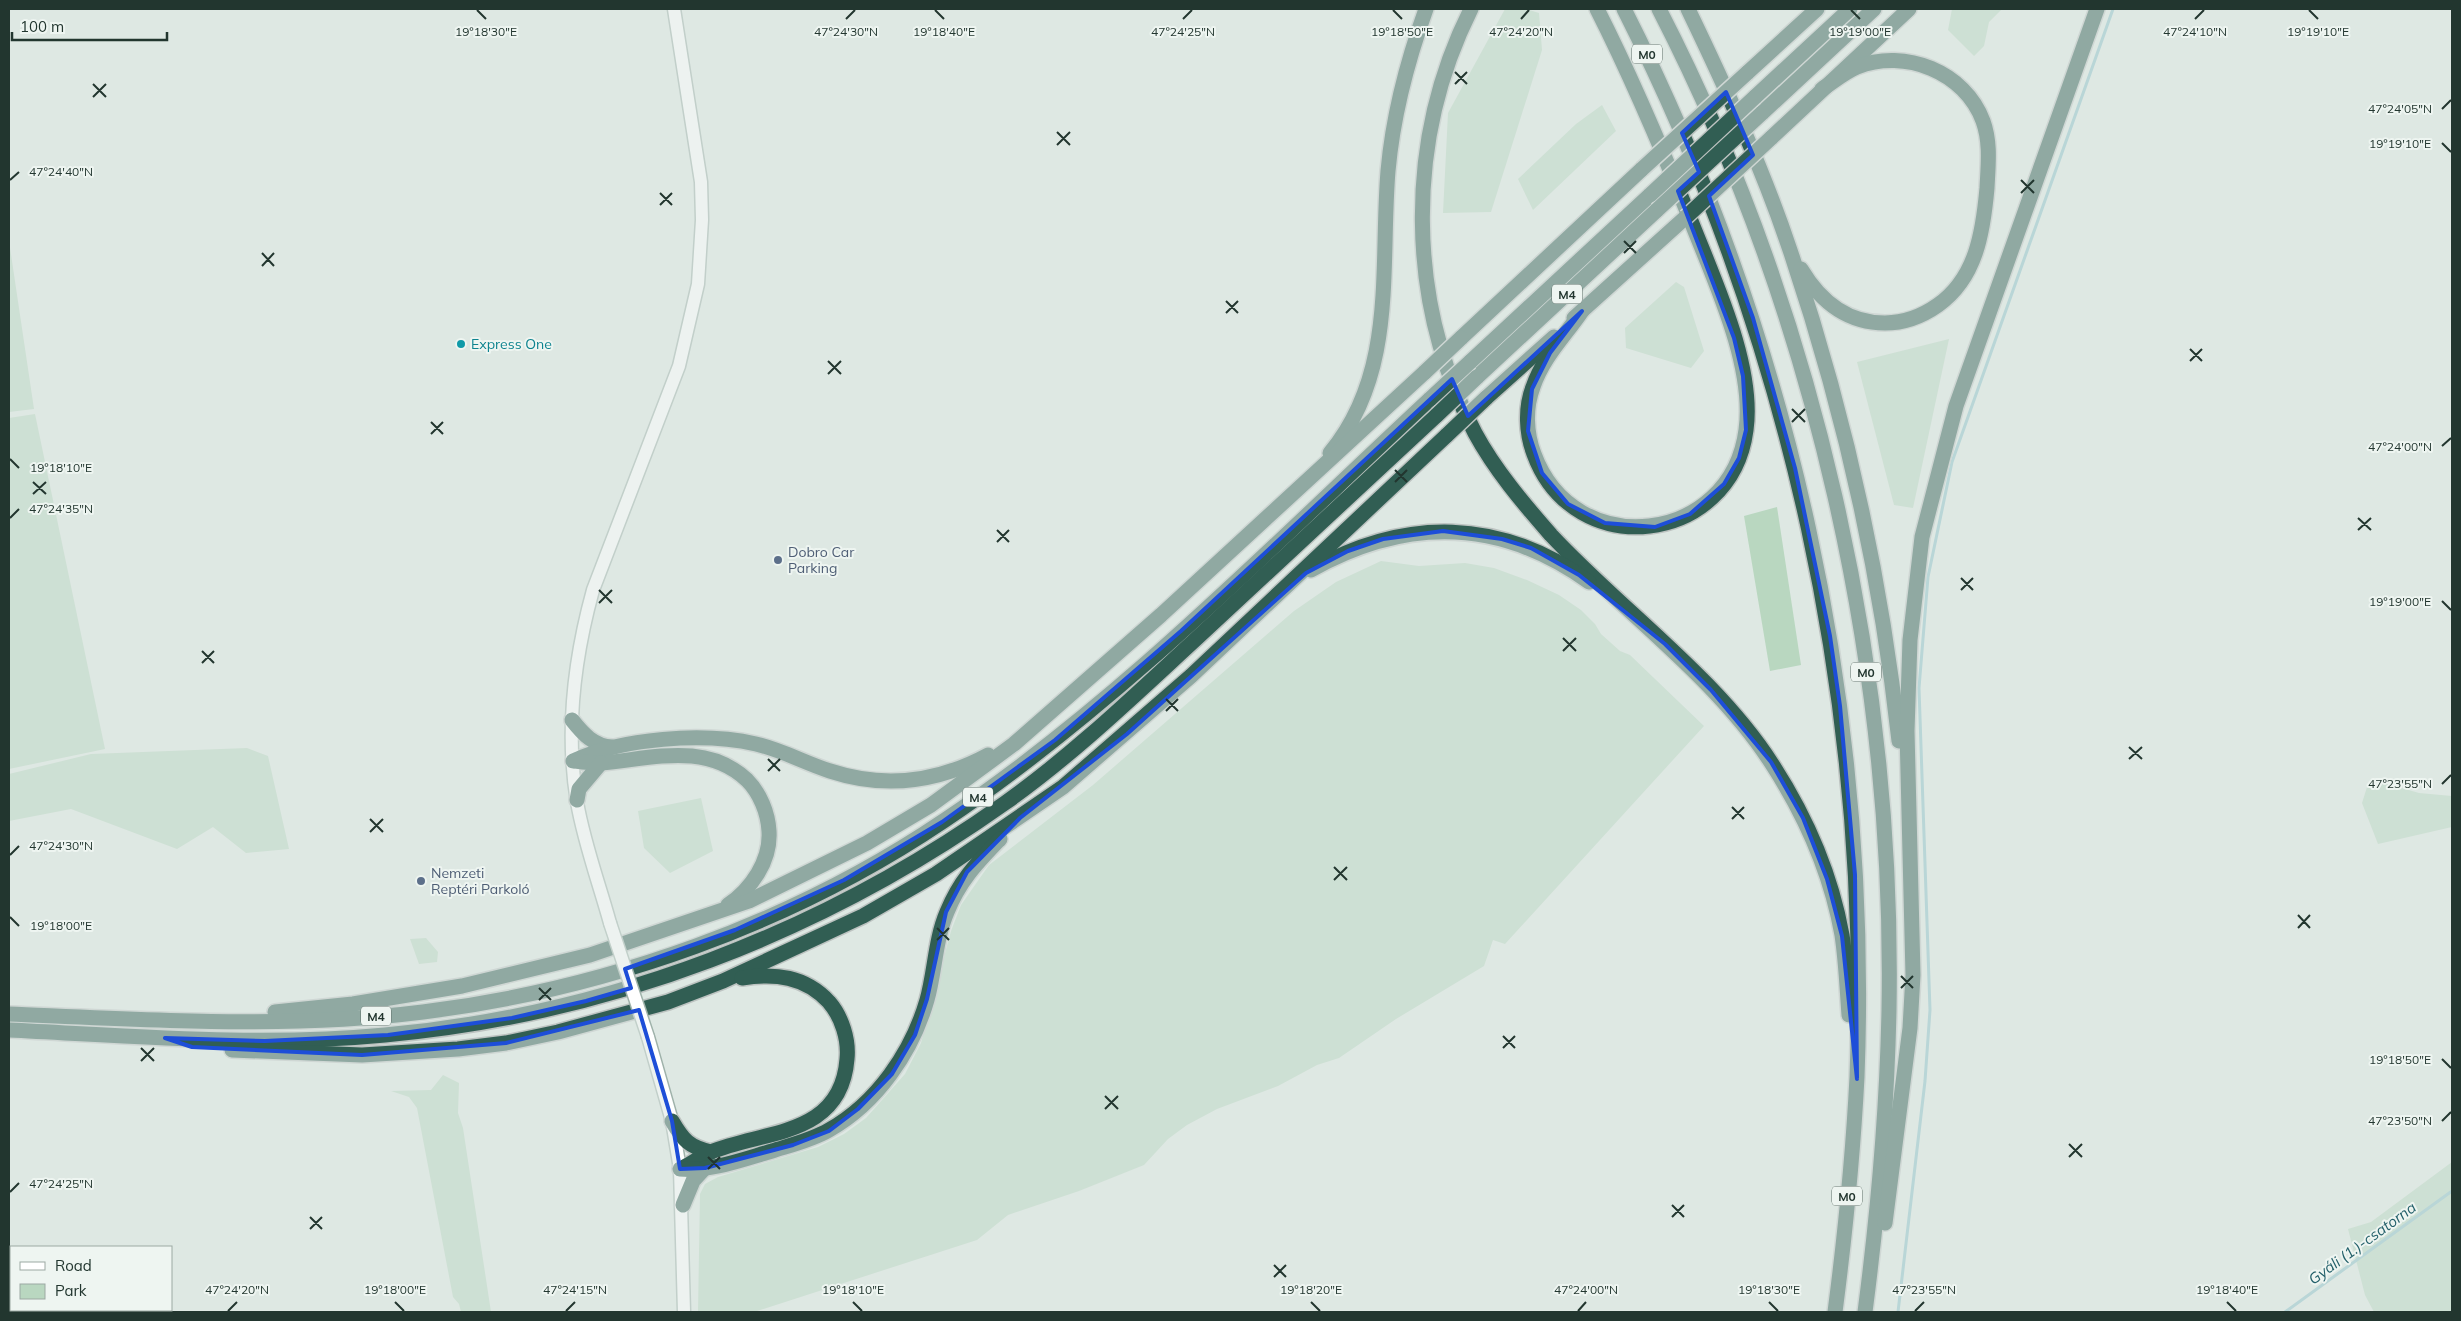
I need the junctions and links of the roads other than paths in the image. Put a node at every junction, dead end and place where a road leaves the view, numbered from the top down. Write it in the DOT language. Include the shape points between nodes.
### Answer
graph roads {
  1 [pos="674,9"];
  2 [pos="1426,9"];
  3 [pos="1471,9"];
  4 [pos="1597,9"];
  5 [pos="1624,9"];
  6 [pos="1659,9"];
  7 [pos="1688,9"];
  8 [pos="1812,9"];
  9 [pos="1817,9"];
  10 [pos="1850,9"];
  11 [pos="1874,9"];
  12 [pos="1909,9"];
  13 [pos="2097,9"];
  14 [pos="1794,30"];
  15 [pos="1822,89"];
  16 [pos="1791,253"];
  17 [pos="1582,311"];
  18 [pos="1285,502"];
  19 [pos="1288,586"];
  20 [pos="1623,607"];
  21 [pos="572,720"];
  22 [pos="1014,744"];
  23 [pos="613,747"];
  24 [pos="573,761"];
  25 [pos="601,763"];
  26 [pos="577,800"];
  27 [pos="1020,818"];
  28 [pos="1909,827"];
  29 [pos="714,914"];
  30 [pos="723,981"];
  31 [pos="9,1014"];
  32 [pos="172,1022"];
  33 [pos="9,1030"];
  34 [pos="165,1038"];
  35 [pos="1856,1079"];
  36 [pos="672,1121"];
  37 [pos="711,1152"];
  38 [pos="705,1168"];
  39 [pos="680,1169"];
  40 [pos="683,1205"];
  41 [pos="1869,1282"];
  42 [pos="684,1312"];
  43 [pos="1835,1312"];
  44 [pos="1865,1312"];
  1 -- 21 [label="main road" via="700,182 702,220 698,284 679,366 593,590 572,686"];
  2 -- 18 [label="highway" via="1400,90 1394,120 1386,195 1384,305 1371,376 1359,405 1332,451"];
  3 -- 20 [label="highway" via="1455,41 1441,84 1428,145 1421,232 1428,296 1453,384 1488,453 1514,492"];
  4 -- 17 [label="highway" via="1640,99 1697,237 1721,298 1743,376 1746,430 1739,458 1724,484 1690,514 1654,527 1606,524 1568,504 1542,474 1528,431 1532,389 1550,353"];
  5 -- 35 [label="highway, M0" via="1668,100 1717,217 1768,368 1808,526 1830,636 1852,822 1858,931"];
  6 -- 41 [label="highway, M0" via="1737,183 1769,267 1810,399 1853,588 1878,768 1888,942 1886,1100"];
  7 -- 16 [label="highway" via="1742,127"];
  8 -- 14 [label="highway"];
  9 -- 14 [label="highway"];
  10 -- 32 [label="highway, M4, bridge" via="1181,631 1055,740 942,822 807,898 735,930 659,959 576,983 506,999 359,1018"];
  11 -- 34 [label="highway, M4, bridge" via="1123,706 1007,801 903,870 802,923 735,952 662,979 512,1018 351,1038 264,1041"];
  12 -- 15 [label="highway"];
  13 -- 28 [label="highway" via="1956,406 1929,504 1914,588 1910,640 1907,731"];
  14 -- 18 [label="highway, bridge"];
  15 -- 16 [label="highway" via="1857,67 1898,60 1921,64 1947,76 1970,99 1983,121 1990,153 1979,243 1965,278 1952,296 1913,320 1893,323 1860,321 1826,303"];
  15 -- 17 [label="highway, bridge"];
  16 -- 28 [label="highway" via="1831,388 1875,574 1894,690"];
  17 -- 19 [label="highway, bridge"];
  18 -- 22 [label="highway" via="1132,642"];
  19 -- 20 [label="highway" via="1348,551 1383,539 1418,533 1469,533 1502,538 1544,555 1579,575"];
  19 -- 27 [label="highway" via="1128,734 1064,787"];
  20 -- 35 [label="highway" via="1666,644 1745,728 1771,762 1803,818 1827,879 1842,936"];
  21 -- 23 [label="highway" via="591,740"];
  21 -- 24 [label="main road"];
  22 -- 23 [label="highway" via="955,771 917,780 895,781 846,775 774,750 726,739 682,739"];
  22 -- 29 [label="highway" via="931,805 868,843 789,883"];
  23 -- 24 [label="highway"];
  24 -- 25 [label="highway"];
  24 -- 26 [label="main road"];
  25 -- 26 [label="highway" via="579,789"];
  25 -- 29 [label="highway" via="668,755 700,756 726,764 751,784 764,810 769,833 768,850 745,890"];
  26 -- 36 [label="main road, bridge" via="610,924"];
  27 -- 30 [label="highway" via="936,874 863,916"];
  27 -- 38 [label="highway" via="967,872 946,912 928,999 915,1035 892,1074 858,1109 829,1131 794,1145"];
  28 -- 41 [label="highway" via="1913,975 1910,1028 1883,1240"];
  29 -- 32 [label="highway" via="590,955 462,986 282,1012 203,1013"];
  30 -- 34 [label="highway" via="668,1002 597,1022 506,1043 458,1049 362,1055 297,1053 192,1048"];
  30 -- 37 [label="highway" via="778,975 808,985 820,993 843,1025 848,1054 846,1071 835,1098 811,1120 780,1134"];
  31 -- 32 [label="highway, M4"];
  33 -- 34 [label="highway, M4"];
  35 -- 43 [label="highway, M0"];
  36 -- 37 [label="highway" via="687,1142"];
  36 -- 39 [label="main road"];
  37 -- 39 [label="highway"];
  38 -- 39 [label="highway"];
  38 -- 40 [label="highway" via="693,1181"];
  39 -- 40 [label="main road"];
  40 -- 42 [label="main road"];
  41 -- 44 [label="highway, M0"];
}
